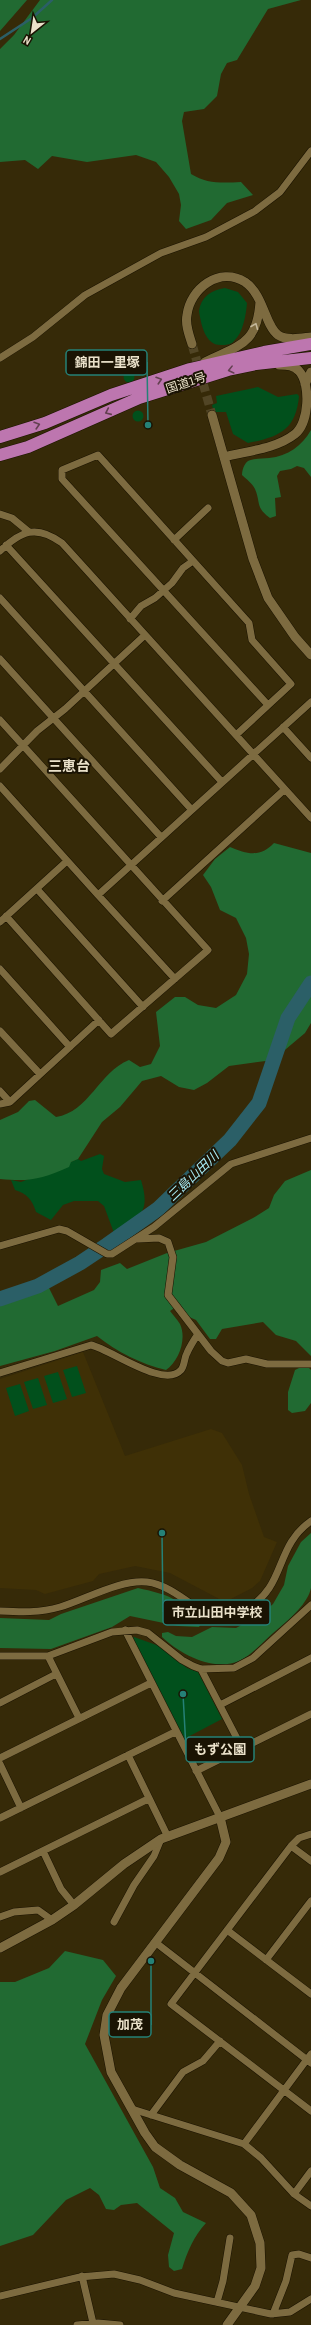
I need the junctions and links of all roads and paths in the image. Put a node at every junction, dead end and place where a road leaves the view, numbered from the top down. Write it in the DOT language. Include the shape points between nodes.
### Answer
graph roads {
  1 [pos="311,151"];
  2 [pos="260,300"];
  3 [pos="311,337"];
  4 [pos="192,344"];
  5 [pos="311,344"];
  6 [pos="0,358"];
  7 [pos="311,358"];
  8 [pos="256,364"];
  9 [pos="190,370"];
  10 [pos="311,372"];
  11 [pos="305,384"];
  12 [pos="212,415"];
  13 [pos="0,437"];
  14 [pos="0,455"];
  15 [pos="224,457"];
  16 [pos="208,508"];
  17 [pos="0,514"];
  18 [pos="28,532"];
  19 [pos="174,540"];
  20 [pos="6,545"];
  21 [pos="0,551"];
  22 [pos="193,561"];
  23 [pos="163,590"];
  24 [pos="0,598"];
  25 [pos="130,619"];
  26 [pos="145,635"];
  27 [pos="311,655"];
  28 [pos="0,659"];
  29 [pos="114,664"];
  30 [pos="83,691"];
  31 [pos="311,702"];
  32 [pos="268,706"];
  33 [pos="53,718"];
  34 [pos="0,720"];
  35 [pos="283,727"];
  36 [pos="236,735"];
  37 [pos="24,746"];
  38 [pos="253,754"];
  39 [pos="311,758"];
  40 [pos="0,768"];
  41 [pos="222,782"];
  42 [pos="0,786"];
  43 [pos="284,790"];
  44 [pos="192,809"];
  45 [pos="311,818"];
  46 [pos="161,837"];
  47 [pos="67,861"];
  48 [pos="130,866"];
  49 [pos="36,888"];
  50 [pos="98,894"];
  51 [pos="162,900"];
  52 [pos="6,916"];
  53 [pos="0,922"];
  54 [pos="0,969"];
  55 [pos="175,979"];
  56 [pos="142,1007"];
  57 [pos="99,1020"];
  58 [pos="0,1031"];
  59 [pos="70,1047"];
  60 [pos="40,1074"];
  61 [pos="0,1091"];
  62 [pos="10,1102"];
  63 [pos="0,1104"];
  64 [pos="311,1138"];
  65 [pos="138,1239"];
  66 [pos="0,1246"];
  67 [pos="198,1334"];
  68 [pos="311,1364"];
  69 [pos="0,1373"];
  70 [pos="311,1521"];
  71 [pos="311,1605"];
  72 [pos="0,1611"];
  73 [pos="124,1630"];
  74 [pos="0,1656"];
  75 [pos="48,1656"];
  76 [pos="311,1658"];
  77 [pos="201,1669"];
  78 [pos="56,1674"];
  79 [pos="151,1683"];
  80 [pos="0,1704"];
  81 [pos="220,1705"];
  82 [pos="311,1714"];
  83 [pos="79,1718"];
  84 [pos="175,1732"];
  85 [pos="242,1748"];
  86 [pos="128,1755"];
  87 [pos="0,1758"];
  88 [pos="0,1764"];
  89 [pos="196,1771"];
  90 [pos="311,1784"];
  91 [pos="148,1799"];
  92 [pos="21,1808"];
  93 [pos="220,1817"];
  94 [pos="0,1818"];
  95 [pos="311,1834"];
  96 [pos="164,1838"];
  97 [pos="291,1846"];
  98 [pos="43,1852"];
  99 [pos="311,1861"];
  100 [pos="0,1872"];
  101 [pos="311,1900"];
  102 [pos="74,1905"];
  103 [pos="0,1917"];
  104 [pos="52,1920"];
  105 [pos="114,1922"];
  106 [pos="227,1930"];
  107 [pos="155,1942"];
  108 [pos="0,1948"];
  109 [pos="266,1960"];
  110 [pos="193,1973"];
  111 [pos="311,1983"];
  112 [pos="308,1992"];
  113 [pos="220,2041"];
  114 [pos="310,2059"];
  115 [pos="284,2090"];
  116 [pos="132,2109"];
  117 [pos="311,2111"];
  118 [pos="151,2115"];
  119 [pos="244,2144"];
  120 [pos="311,2171"];
  121 [pos="294,2194"];
  122 [pos="311,2206"];
  123 [pos="230,2238"];
  124 [pos="311,2258"];
  125 [pos="82,2276"];
  126 [pos="0,2296"];
  127 [pos="311,2299"];
  128 [pos="217,2302"];
  129 [pos="242,2306"];
  130 [pos="273,2314"];
  131 [pos="96,2324"];
  132 [pos="77,2325"];
  133 [pos="120,2325"];
  134 [pos="227,2325"];
  1 -- 6 [label="street" via="280,192 255,211 206,237 161,253 84,295 33,337"];
  2 -- 3 [label="street" via="277,334 289,339"];
  2 -- 4 [label="street" via="255,291 240,280 217,278 208,282 193,294 189,304 186,317"];
  9 -- 2 [label="street, one-way" via="240,346 250,337 256,327"];
  5 -- 9 [label="highway, 国道1号" via="257,353"];
  7 -- 8 [label="highway, 国道1号"];
  8 -- 11 [label="street" via="290,365 301,372"];
  8 -- 14 [label="highway, 国道1号, one-way" via="228,370 139,398 28,447"];
  13 -- 9 [label="highway, 国道1号, one-way" via="45,423 111,395"];
  10 -- 11 [label="street"];
  11 -- 15 [label="street" via="308,408 304,421 295,434 277,444"];
  12 -- 15 [label="street"];
  15 -- 27 [label="street" via="253,558 268,598 295,638"];
  16 -- 19 [label="street"];
  17 -- 18 [label="street" via="12,518"];
  18 -- 20 [label="street" via="20,534"];
  18 -- 25 [label="street" via="46,534 62,543"];
  19 -- 22 [label="street"];
  19 -- 23 [label="street" via="98,455 62,470 62,479"];
  20 -- 21 [label="street"];
  20 -- 29 [label="street"];
  22 -- 23 [label="street"];
  22 -- 32 [label="street" via="249,623 252,640 291,684"];
  23 -- 25 [label="street" via="141,606"];
  23 -- 32 [label="street"];
  24 -- 30 [label="street"];
  25 -- 26 [label="street"];
  26 -- 29 [label="street"];
  26 -- 36 [label="street"];
  28 -- 33 [label="street"];
  29 -- 30 [label="street"];
  29 -- 41 [label="street"];
  30 -- 33 [label="street"];
  30 -- 44 [label="street"];
  31 -- 35 [label="street"];
  32 -- 36 [label="street"];
  33 -- 37 [label="street"];
  33 -- 46 [label="street"];
  34 -- 37 [label="street"];
  35 -- 38 [label="street"];
  35 -- 39 [label="street"];
  36 -- 38 [label="street"];
  37 -- 40 [label="street"];
  37 -- 48 [label="street"];
  38 -- 41 [label="street"];
  38 -- 43 [label="street"];
  41 -- 44 [label="street"];
  42 -- 47 [label="street"];
  43 -- 45 [label="street"];
  43 -- 51 [label="street"];
  44 -- 46 [label="street"];
  46 -- 48 [label="street"];
  47 -- 49 [label="street"];
  47 -- 50 [label="street"];
  48 -- 50 [label="street"];
  48 -- 51 [label="street"];
  49 -- 52 [label="street"];
  49 -- 56 [label="street"];
  50 -- 55 [label="street"];
  51 -- 55 [label="street" via="208,950"];
  52 -- 53 [label="street"];
  52 -- 57 [label="street"];
  54 -- 59 [label="street"];
  55 -- 56 [label="street"];
  56 -- 57 [label="street" via="111,1034"];
  57 -- 59 [label="street"];
  58 -- 60 [label="street"];
  59 -- 60 [label="street"];
  60 -- 62 [label="street"];
  61 -- 62 [label="street"];
  62 -- 63 [label="street"];
  64 -- 65 [label="street" via="231,1164"];
  65 -- 66 [label="street" via="112,1254 107,1254 59,1229"];
  65 -- 67 [label="street" via="159,1238 168,1242 173,1257 168,1295"];
  67 -- 68 [label="street" via="214,1355 228,1363 246,1359 267,1364"];
  67 -- 69 [label="street" via="186,1354 183,1367 176,1375 154,1373 91,1345"];
  70 -- 72 [label="street" via="301,1528 284,1553 268,1593 229,1619 212,1618 162,1585 137,1581 47,1610"];
  71 -- 77 [label="street" via="265,1648 242,1665 234,1668"];
  73 -- 75 [label="street"];
  73 -- 77 [label="street" via="148,1633 182,1660"];
  73 -- 79 [label="street"];
  74 -- 75 [label="street"];
  75 -- 78 [label="street"];
  76 -- 81 [label="street"];
  77 -- 81 [label="street"];
  78 -- 80 [label="street"];
  78 -- 83 [label="street"];
  79 -- 83 [label="street"];
  79 -- 84 [label="street"];
  81 -- 85 [label="street"];
  82 -- 85 [label="street"];
  83 -- 87 [label="street"];
  84 -- 86 [label="street"];
  84 -- 89 [label="street"];
  85 -- 89 [label="street"];
  86 -- 91 [label="street"];
  86 -- 92 [label="street"];
  88 -- 92 [label="street"];
  89 -- 93 [label="street"];
  90 -- 93 [label="street"];
  91 -- 96 [label="street"];
  91 -- 98 [label="street"];
  92 -- 94 [label="street"];
  93 -- 96 [label="street"];
  93 -- 107 [label="street" via="226,1842 219,1858"];
  95 -- 97 [label="street" via="299,1838"];
  96 -- 102 [label="street" via="124,1864"];
  96 -- 105 [label="street"];
  97 -- 99 [label="street"];
  97 -- 106 [label="street"];
  98 -- 100 [label="street"];
  98 -- 102 [label="street" via="61,1889"];
  101 -- 109 [label="street"];
  102 -- 104 [label="street"];
  103 -- 104 [label="street" via="14,1912 38,1910"];
  104 -- 108 [label="street"];
  106 -- 109 [label="street"];
  106 -- 110 [label="street"];
  107 -- 110 [label="street"];
  107 -- 116 [label="street" via="112,2003 104,2026 111,2072"];
  109 -- 112 [label="street"];
  110 -- 113 [label="street" via="171,2004"];
  110 -- 114 [label="street"];
  111 -- 112 [label="street"];
  113 -- 115 [label="street"];
  113 -- 118 [label="street" via="203,2061 183,2072"];
  114 -- 115 [label="street"];
  115 -- 117 [label="street"];
  115 -- 119 [label="street"];
  116 -- 118 [label="street"];
  116 -- 129 [label="street" via="155,2146 180,2165 231,2193 250,2215 260,2243 261,2268 255,2286"];
  118 -- 119 [label="street"];
  119 -- 121 [label="street" via="261,2158"];
  120 -- 121 [label="street"];
  121 -- 122 [label="street"];
  123 -- 128 [label="street" via="224,2281"];
  124 -- 130 [label="street" via="299,2254 292,2255 286,2281"];
  125 -- 126 [label="street"];
  125 -- 128 [label="street" via="126,2276 174,2293"];
  125 -- 131 [label="street"];
  127 -- 130 [label="street" via="290,2312"];
  128 -- 129 [label="street"];
  129 -- 130 [label="street"];
  129 -- 134 [label="street"];
  131 -- 132 [label="street"];
  131 -- 133 [label="street"];
}
